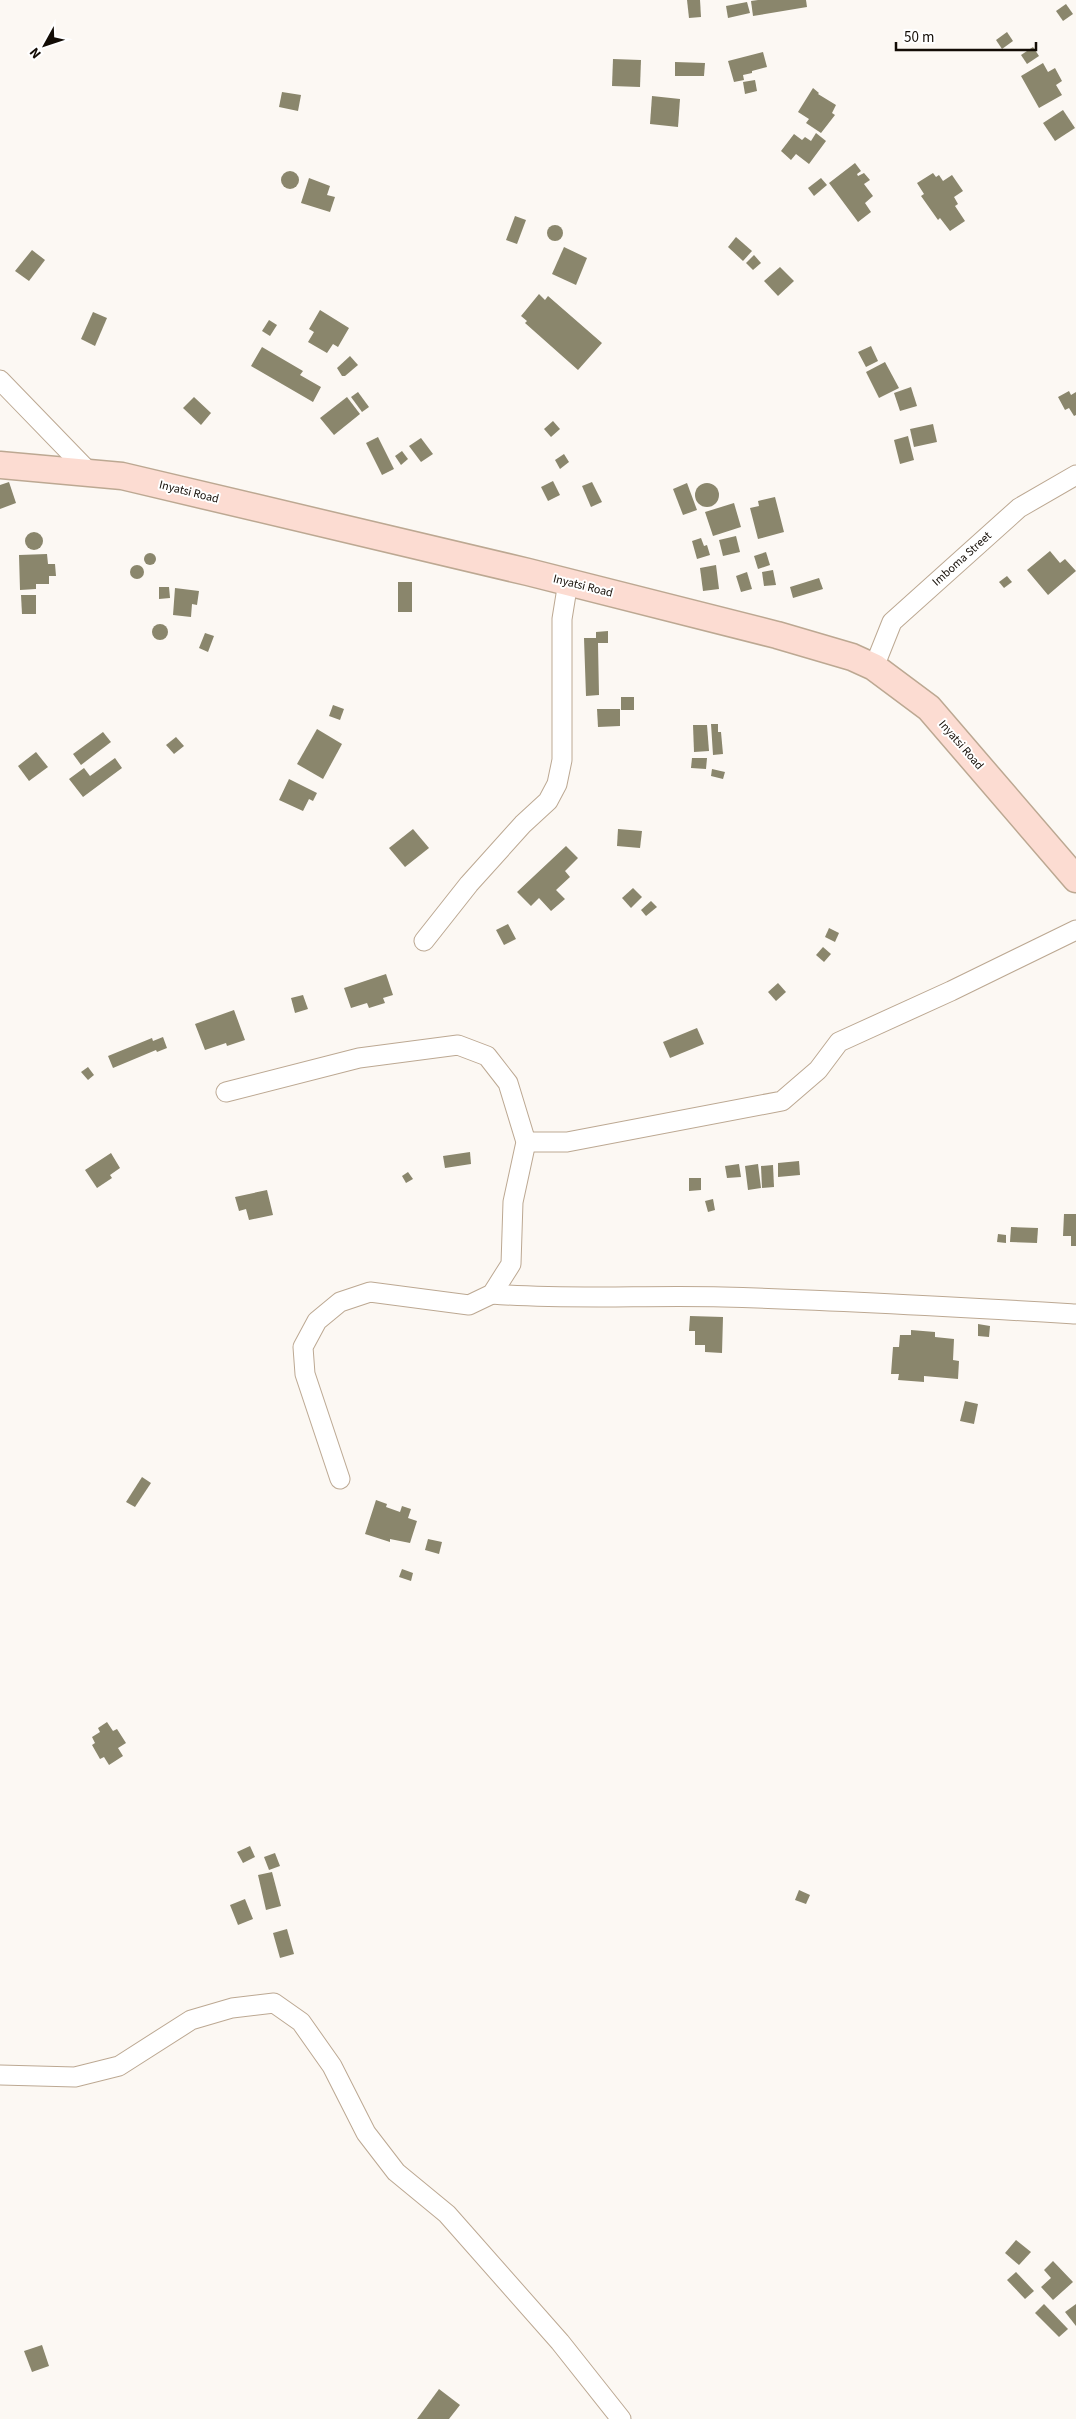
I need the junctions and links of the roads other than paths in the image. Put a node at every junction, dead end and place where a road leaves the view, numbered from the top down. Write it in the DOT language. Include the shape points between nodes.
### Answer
graph roads {
  1 [pos="0,380"];
  2 [pos="0,465"];
  3 [pos="90,473"];
  4 [pos="1076,475"];
  5 [pos="568,582"];
  6 [pos="874,667"];
  7 [pos="1076,880"];
  8 [pos="1076,930"];
  9 [pos="424,941"];
  10 [pos="226,1092"];
  11 [pos="526,1142"];
  12 [pos="492,1294"];
  13 [pos="1076,1314"];
  14 [pos="340,1479"];
  15 [pos="0,2075"];
  16 [pos="621,2419"];
  1 -- 3 [label="street"];
  2 -- 3 [label="street, Inyatsi Road"];
  3 -- 5 [label="street, Inyatsi Road" via="122,476"];
  4 -- 6 [label="street, Imboma Street" via="1019,508 892,622"];
  5 -- 6 [label="street, Inyatsi Road" via="777,635 852,657"];
  5 -- 9 [label="street" via="562,620 562,760 557,784 548,801 469,884"];
  6 -- 7 [label="street, Inyatsi Road" via="930,708"];
  8 -- 11 [label="street" via="839,1042 818,1070 782,1102 567,1142"];
  10 -- 11 [label="street" via="359,1058 458,1045 487,1056 508,1083"];
  11 -- 12 [label="street" via="513,1202 511,1264"];
  12 -- 13 [label="street" via="722,1297"];
  12 -- 14 [label="street" via="469,1305 370,1292 340,1302 317,1321 304,1347 305,1374"];
  15 -- 16 [label="street" via="75,2077 119,2066 191,2020 232,2008 274,2003 301,2022 332,2066 366,2133 396,2172 447,2214 560,2342"];
}
